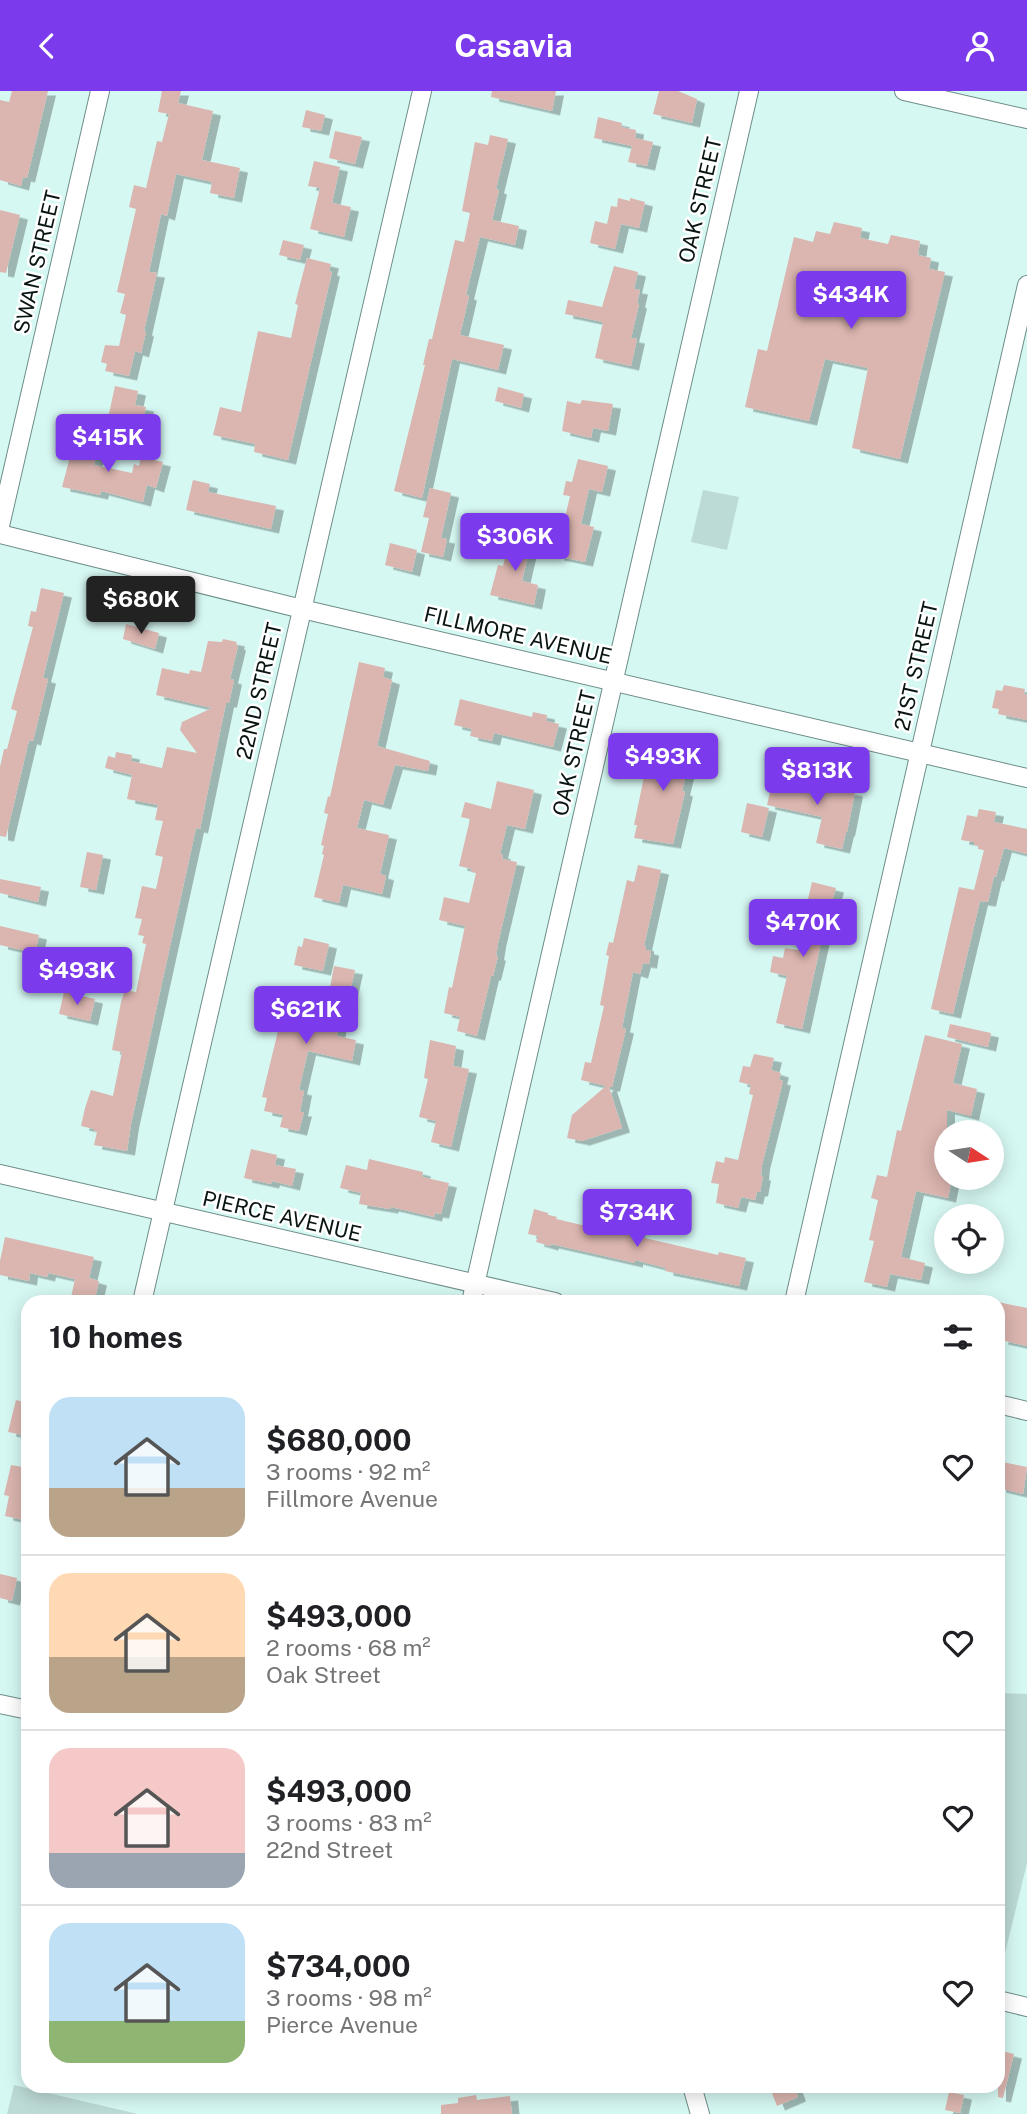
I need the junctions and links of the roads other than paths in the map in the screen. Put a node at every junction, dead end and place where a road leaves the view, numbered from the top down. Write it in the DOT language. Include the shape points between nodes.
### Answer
graph roads {
  1 [pos="100,91"];
  2 [pos="422,91"];
  3 [pos="749,91"];
  4 [pos="904,91"];
  5 [pos="1027,119"];
  6 [pos="1027,285"];
  7 [pos="0,526"];
  8 [pos="0,534"];
  9 [pos="302,609"];
  10 [pos="614,681"];
  11 [pos="920,754"];
  12 [pos="1027,778"];
  13 [pos="0,1174"];
  14 [pos="162,1211"];
  15 [pos="475,1284"];
  16 [pos="144,1295"];
  17 [pos="473,1295"];
  18 [pos="524,1295"];
  19 [pos="796,1295"];
  20 [pos="1005,1406"];
  21 [pos="1027,1411"];
  22 [pos="0,1704"];
  23 [pos="21,1708"];
  24 [pos="1005,2002"];
  25 [pos="1027,2007"];
  26 [pos="694,2093"];
  27 [pos="700,2114"];
  1 -- 7 [label="street, SWAN STREET"];
  2 -- 9 [label="street, 22ND STREET"];
  3 -- 10 [label="street, OAK STREET"];
  4 -- 5 [label="street"];
  6 -- 11 [label="street, 21ST STREET"];
  8 -- 9 [label="street, FILLMORE AVENUE"];
  9 -- 10 [label="street, FILLMORE AVENUE"];
  9 -- 14 [label="street, 22ND STREET"];
  10 -- 11 [label="street, FILLMORE AVENUE"];
  10 -- 15 [label="street, OAK STREET"];
  11 -- 12 [label="street, FILLMORE AVENUE"];
  11 -- 19 [label="street, 21ST STREET"];
  13 -- 14 [label="street, PIERCE AVENUE"];
  14 -- 15 [label="street, PIERCE AVENUE"];
  14 -- 16 [label="street, 22ND STREET"];
  15 -- 17 [label="street, OAK STREET"];
  15 -- 18 [label="street, PIERCE AVENUE"];
  20 -- 21 [label="street"];
  22 -- 23 [label="street"];
  24 -- 25 [label="street"];
  26 -- 27 [label="street"];
}
